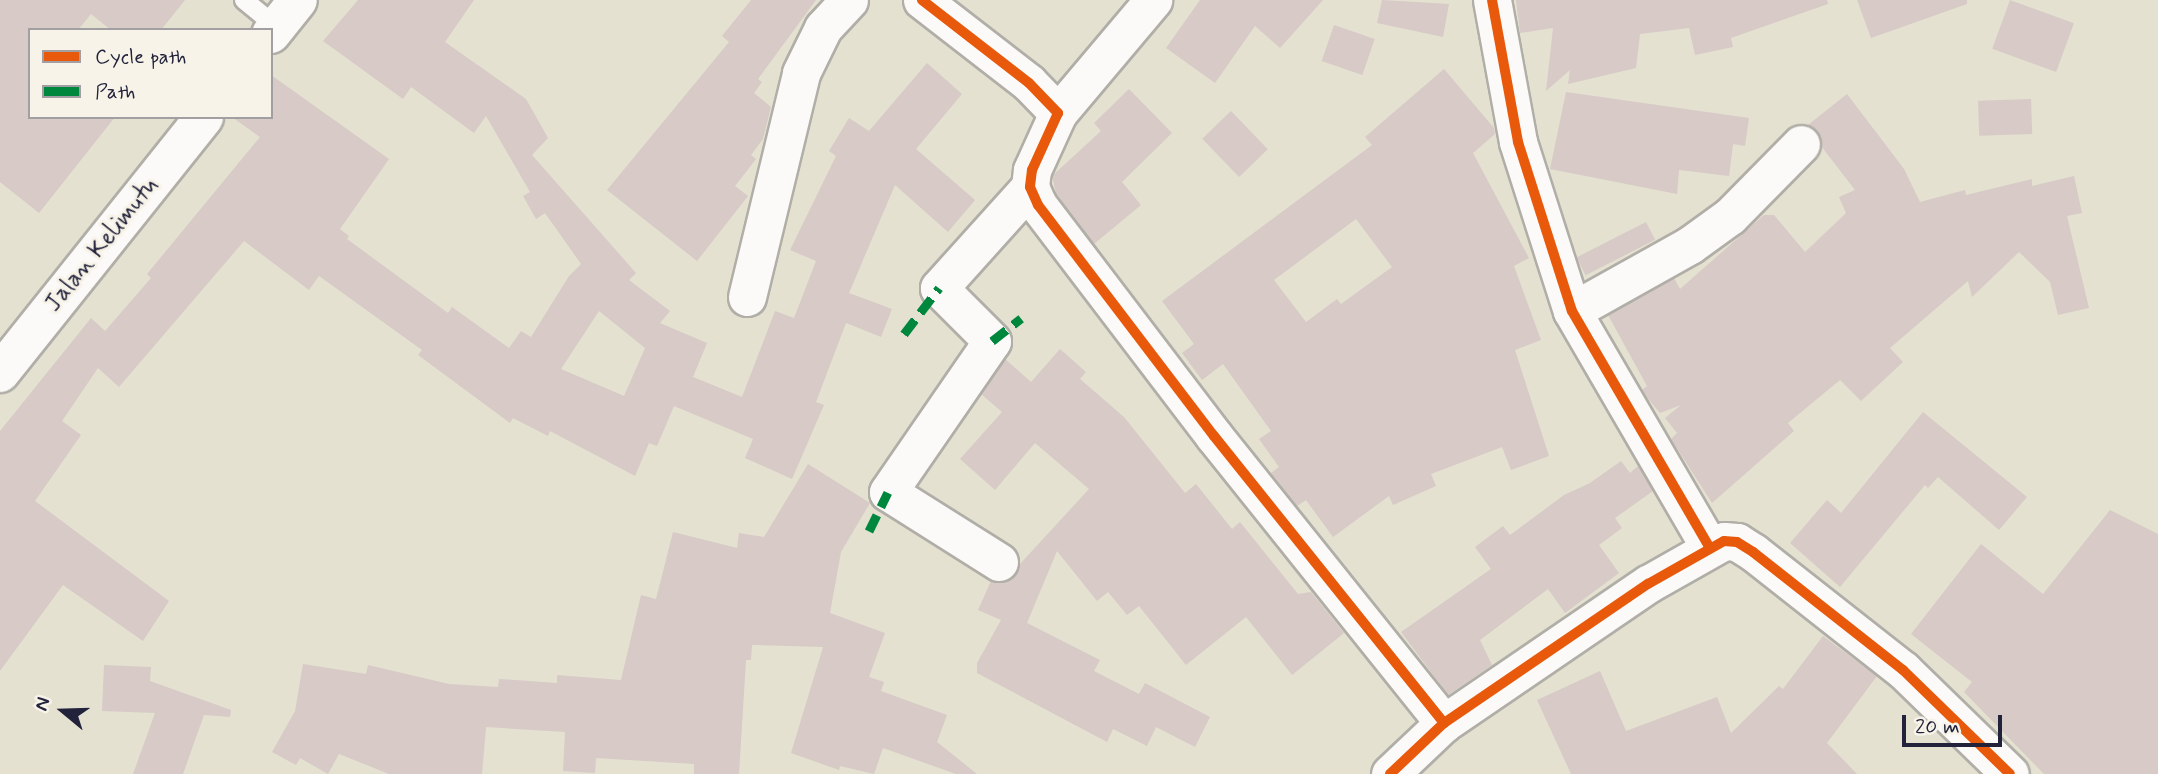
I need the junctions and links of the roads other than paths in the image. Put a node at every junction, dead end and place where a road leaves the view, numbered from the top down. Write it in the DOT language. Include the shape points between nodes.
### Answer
graph roads {
  1 [pos="244,0"];
  2 [pos="849,0"];
  3 [pos="922,0"];
  4 [pos="1153,0"];
  5 [pos="1492,0"];
  6 [pos="282,20"];
  7 [pos="1058,113"];
  8 [pos="202,119"];
  9 [pos="1801,144"];
  10 [pos="1030,187"];
  11 [pos="747,297"];
  12 [pos="1572,311"];
  13 [pos="0,373"];
  14 [pos="1709,546"];
  15 [pos="999,562"];
  16 [pos="1444,723"];
  17 [pos="1390,774"];
  18 [pos="2010,774"];
  1 -- 6 [label="lane"];
  2 -- 11 [label="street" via="823,28 801,73"];
  3 -- 7 [label="street" via="1029,83"];
  4 -- 7 [label="street"];
  5 -- 12 [label="street" via="1518,142"];
  7 -- 10 [label="street"];
  8 -- 13 [label="street, Jalan Kelimutu"];
  9 -- 12 [label="street" via="1730,216 1700,238"];
  10 -- 15 [label="street" via="939,288 992,341 888,492"];
  10 -- 16 [label="street" via="1038,205 1214,436"];
  12 -- 14 [label="street"];
  14 -- 16 [label="street"];
  14 -- 18 [label="street" via="1737,542 1753,552 1903,670"];
  16 -- 17 [label="street"];
}
